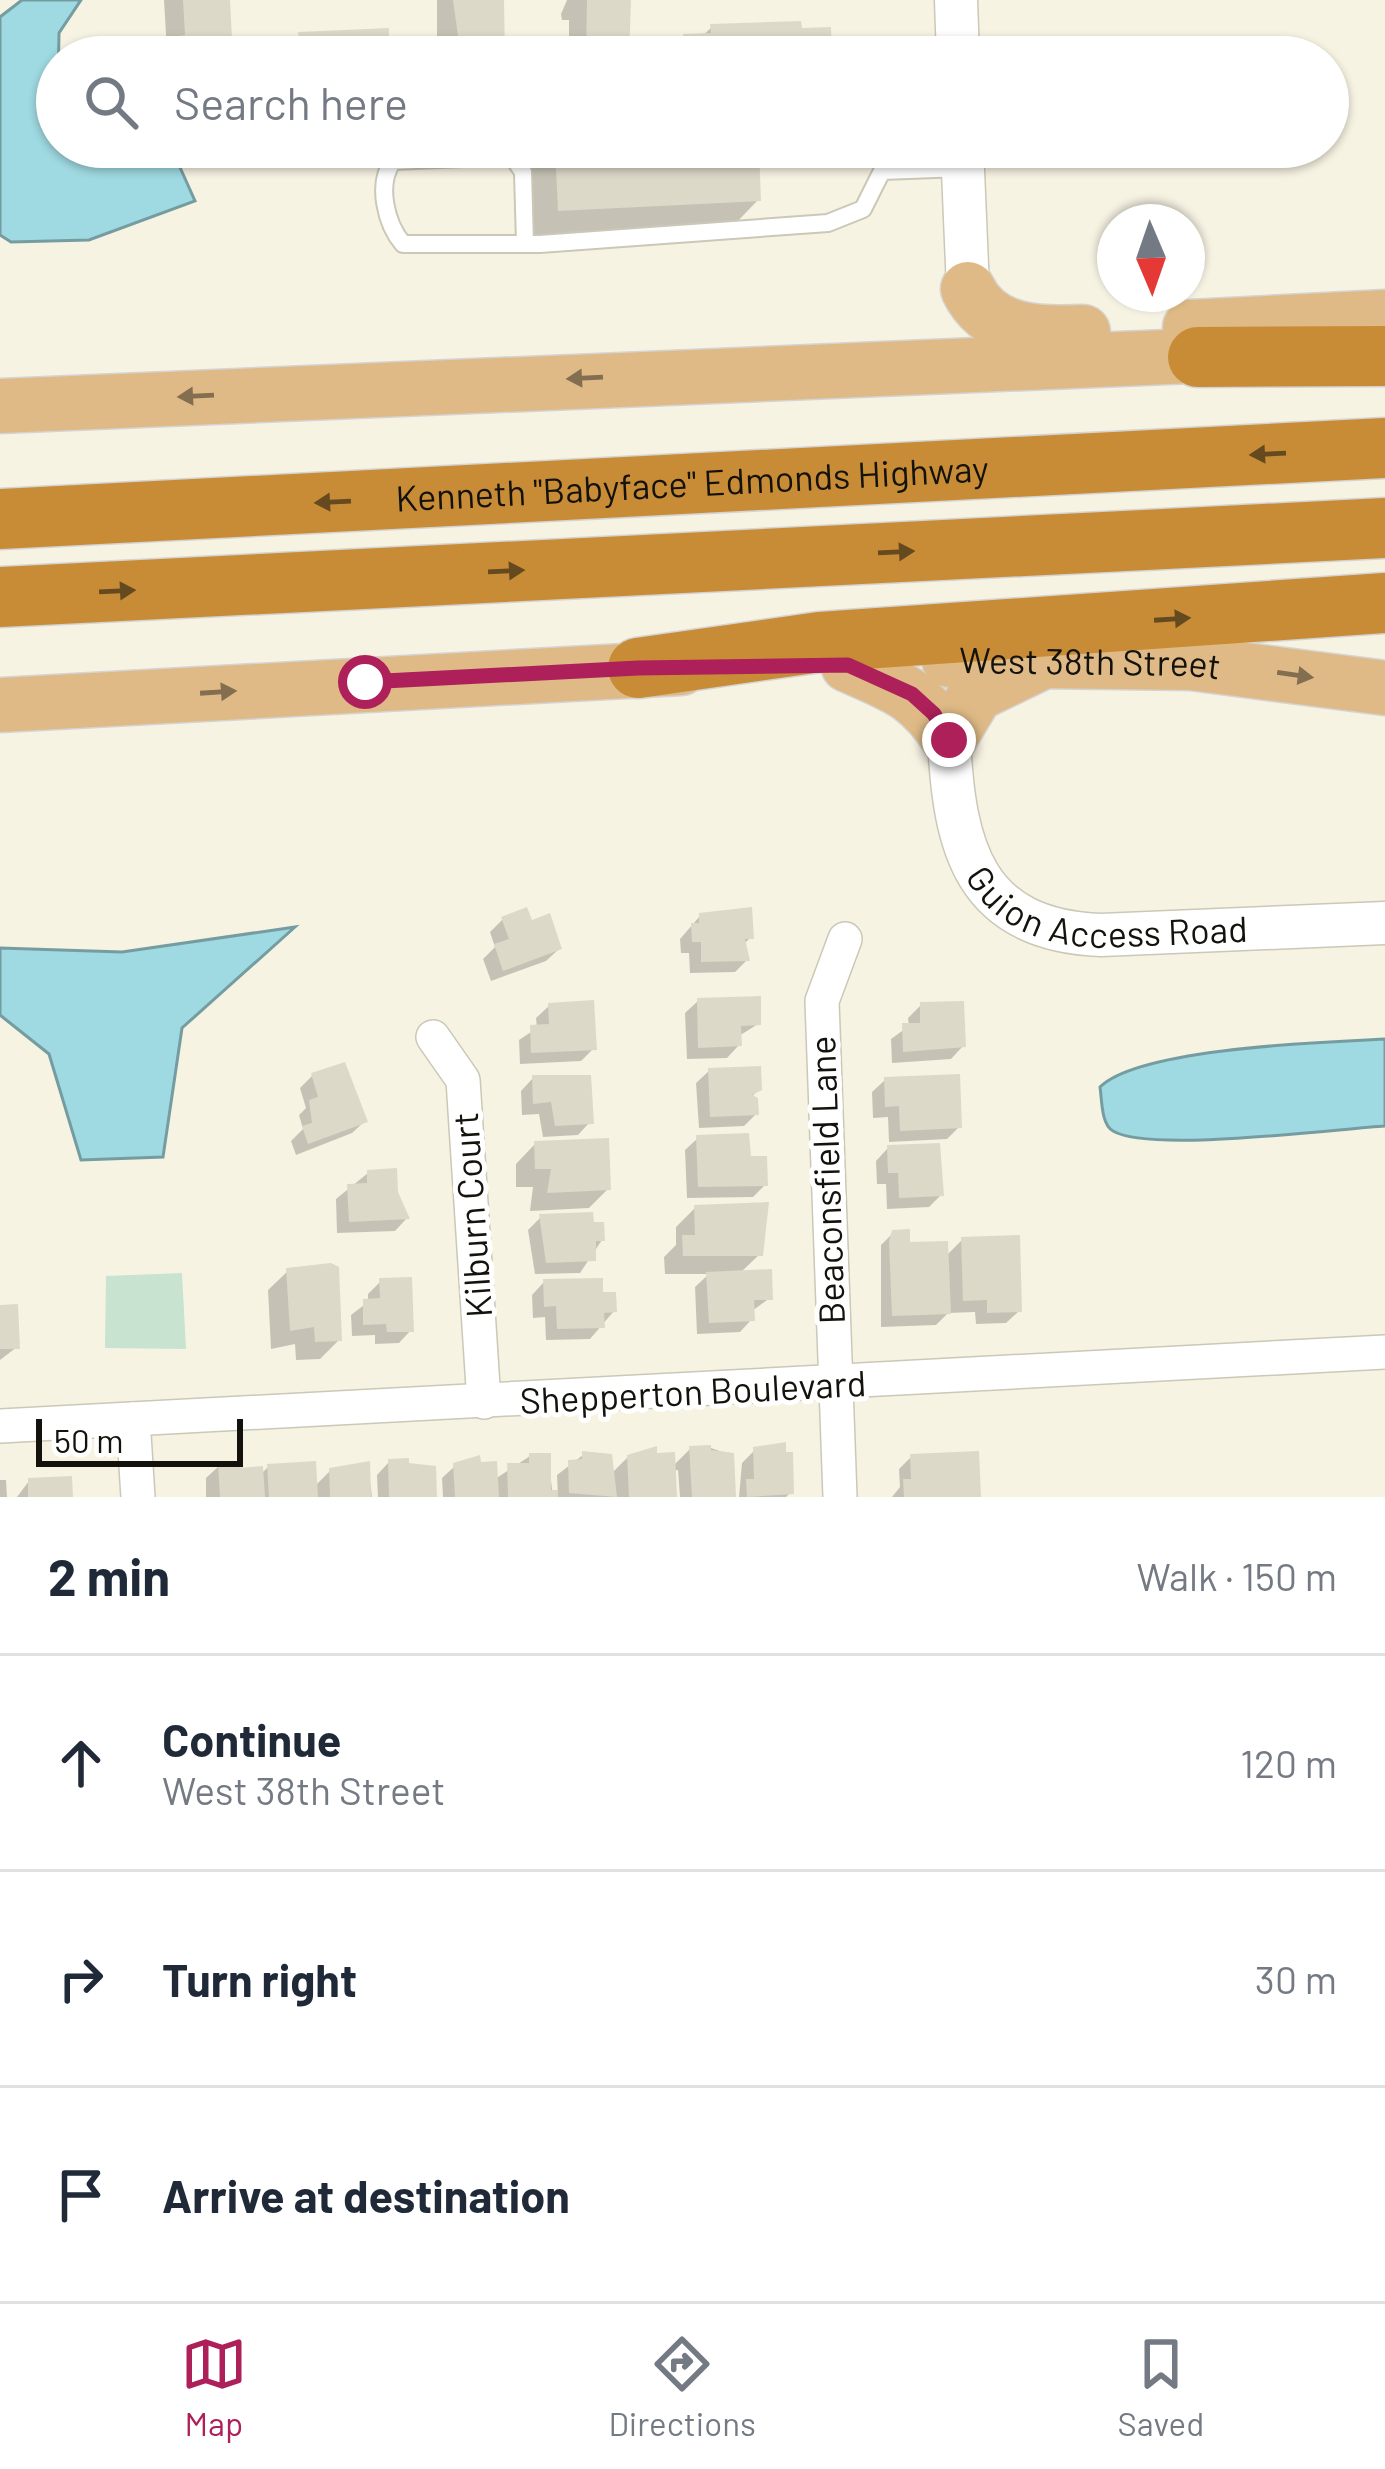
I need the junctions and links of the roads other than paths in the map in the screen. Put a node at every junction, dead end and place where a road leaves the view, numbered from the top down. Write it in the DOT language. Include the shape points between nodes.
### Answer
graph roads {
  1 [pos="956,0"];
  2 [pos="957,36"];
  3 [pos="388,168"];
  4 [pos="520,168"];
  5 [pos="901,168"];
  6 [pos="963,168"];
  7 [pos="525,244"];
  8 [pos="968,289"];
  9 [pos="1385,317"];
  10 [pos="1385,343"];
  11 [pos="1385,356"];
  12 [pos="1198,357"];
  13 [pos="702,373"];
  14 [pos="0,406"];
  15 [pos="1385,448"];
  16 [pos="0,518"];
  17 [pos="1385,527"];
  18 [pos="0,597"];
  19 [pos="1385,603"];
  20 [pos="1053,658"];
  21 [pos="848,665"];
  22 [pos="638,668"];
  23 [pos="1385,688"];
  24 [pos="0,705"];
  25 [pos="949,740"];
  26 [pos="1385,923"];
  27 [pos="844,939"];
  28 [pos="433,1037"];
  29 [pos="1385,1352"];
  30 [pos="832,1385"];
  31 [pos="484,1402"];
  32 [pos="133,1419"];
  33 [pos="0,1426"];
  34 [pos="138,1497"];
  35 [pos="840,1497"];
  1 -- 2 [label="street"];
  3 -- 7 [label="lane" via="388,227 404,244"];
  4 -- 7 [label="lane"];
  5 -- 7 [label="lane" via="882,171 863,209 829,223"];
  6 -- 8 [label="street"];
  8 -- 9 [label="main road" via="999,321 1033,332"];
  8 -- 13 [label="main road" via="952,318 908,339"];
  10 -- 12 [label="main road"];
  11 -- 12 [label="highway"];
  12 -- 13 [label="main road"];
  13 -- 14 [label="main road, one-way"];
  15 -- 16 [label="highway, Kenneth \"Babyface\" Edmonds Highway, one-way"];
  18 -- 17 [label="highway, one-way"];
  22 -- 19 [label="highway, one-way" via="820,642"];
  20 -- 21 [label="main road, West 38th Street"];
  20 -- 23 [label="main road, West 38th Street, one-way" via="1192,663"];
  20 -- 25 [label="main road" via="984,688"];
  21 -- 22 [label="main road, West 38th Street"];
  21 -- 25 [label="main road" via="912,694"];
  24 -- 22 [label="main road, West 38th Street, one-way"];
  25 -- 26 [label="street, Guion Access Road" via="954,813 970,865 996,898 1029,921 1101,935"];
  27 -- 30 [label="street, Beaconsfield Lane" via="822,1000"];
  28 -- 31 [label="street, Kilburn Court" via="464,1080"];
  29 -- 30 [label="street, Shepperton Boulevard"];
  30 -- 31 [label="street, Shepperton Boulevard"];
  30 -- 35 [label="street, Beaconsfield Lane"];
  31 -- 32 [label="street, Shepperton Boulevard"];
  32 -- 33 [label="street, Shepperton Boulevard"];
  32 -- 34 [label="street"];
}
